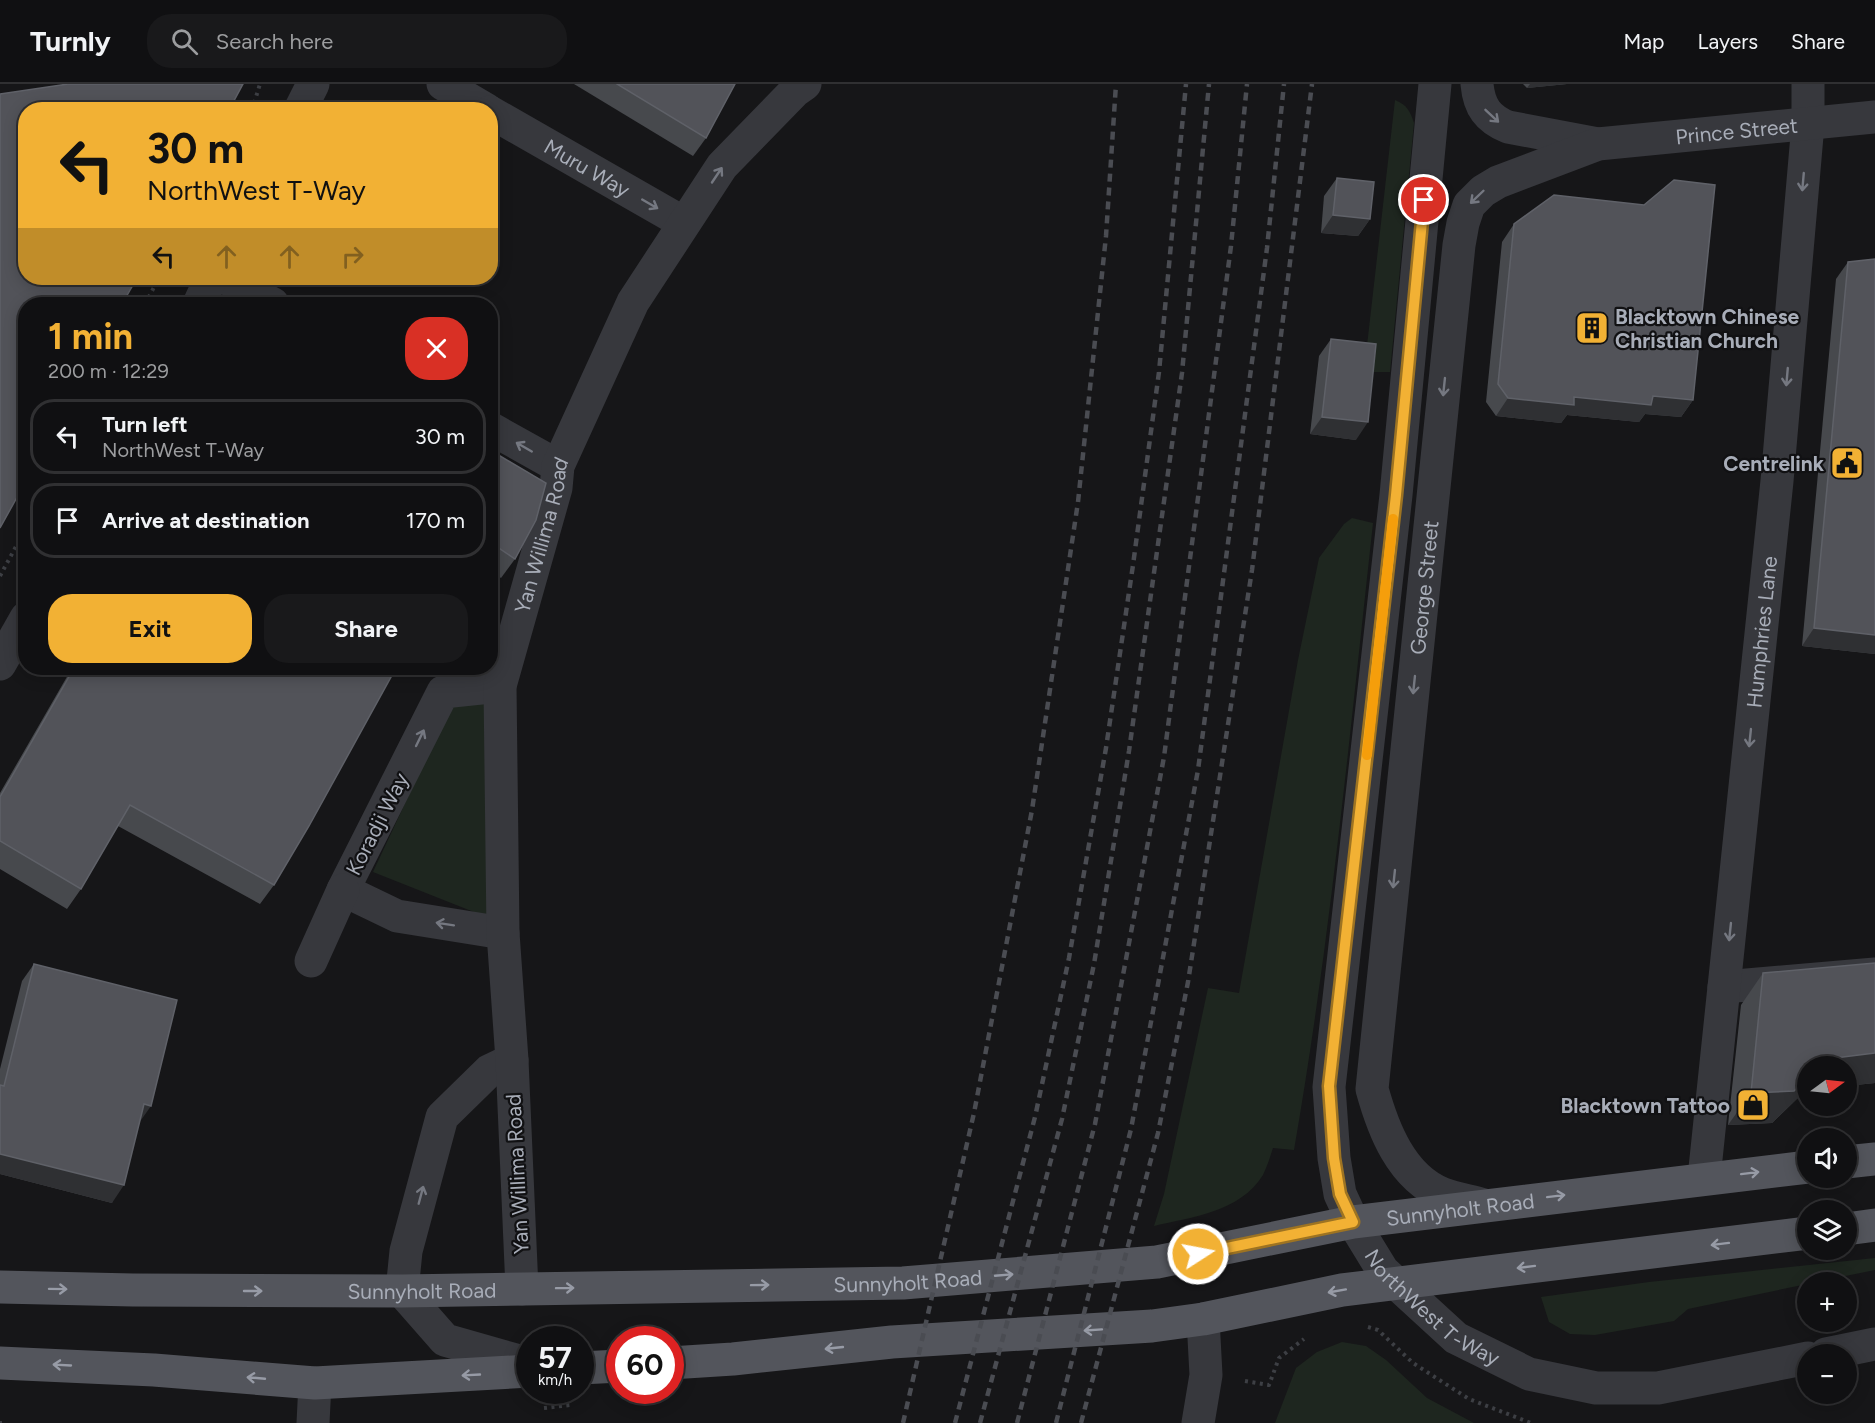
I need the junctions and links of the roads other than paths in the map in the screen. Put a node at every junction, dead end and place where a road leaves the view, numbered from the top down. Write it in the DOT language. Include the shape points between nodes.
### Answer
graph roads {
  1 [pos="313,84"];
  2 [pos="443,84"];
  3 [pos="805,84"];
  4 [pos="1435,84"];
  5 [pos="1477,84"];
  6 [pos="1808,84"];
  7 [pos="304,102"];
  8 [pos="474,102"];
  9 [pos="498,116"];
  10 [pos="1875,117"];
  11 [pos="1808,124"];
  12 [pos="1598,144"];
  13 [pos="684,223"];
  14 [pos="239,285"];
  15 [pos="260,297"];
  16 [pos="498,432"];
  17 [pos="558,466"];
  18 [pos="18,632"];
  19 [pos="0,664"];
  20 [pos="500,686"];
  21 [pos="344,890"];
  22 [pos="503,933"];
  23 [pos="311,961"];
  24 [pos="1875,974"];
  25 [pos="1724,987"];
  26 [pos="512,1060"];
  27 [pos="1875,1159"];
  28 [pos="1857,1161"];
  29 [pos="1797,1168"];
  30 [pos="1704,1178"];
  31 [pos="1484,1205"];
  32 [pos="1353,1222"];
  33 [pos="1875,1225"];
  34 [pos="1857,1227"];
  35 [pos="1797,1234"];
  36 [pos="1395,1283"];
  37 [pos="0,1287"];
  38 [pos="522,1289"];
  39 [pos="402,1291"];
  40 [pos="1203,1319"];
  41 [pos="1875,1344"];
  42 [pos="1857,1348"];
  43 [pos="516,1360"];
  44 [pos="1797,1360"];
  45 [pos="684,1362"];
  46 [pos="0,1363"];
  47 [pos="516,1372"];
  48 [pos="315,1383"];
  49 [pos="313,1423"];
  50 [pos="1198,1423"];
  1 -- 7 [label="street"];
  2 -- 8 [label="street, Muru Way"];
  13 -- 3 [label="street, Yan Willima Road, one-way" via="722,166"];
  4 -- 32 [label="street, NorthWest T-Way" via="1396,495 1329,1086 1340,1194"];
  5 -- 12 [label="street, one-way" via="1485,111 1495,121 1508,127"];
  6 -- 11 [label="street, Humphries Lane"];
  9 -- 13 [label="street, Muru Way, one-way"];
  10 -- 11 [label="street, Prince Street"];
  11 -- 12 [label="street, Prince Street"];
  11 -- 25 [label="street, Humphries Lane, one-way" via="1778,482"];
  12 -- 31 [label="street, George Street, one-way" via="1483,191 1469,205 1459,245 1372,1089 1393,1146 1415,1175 1441,1193"];
  13 -- 17 [label="street, Yan Willima Road" via="633,302"];
  14 -- 15 [label="street"];
  17 -- 16 [label="street, one-way"];
  17 -- 20 [label="street, Yan Willima Road" via="556,488"];
  18 -- 19 [label="street"];
  21 -- 20 [label="street, Koradji Way, one-way" via="443,692"];
  20 -- 22 [label="street, Yan Willima Road"];
  22 -- 21 [label="street, Koradji Way, one-way" via="397,916"];
  21 -- 23 [label="street"];
  22 -- 26 [label="street, Yan Willima Road"];
  24 -- 25 [label="street"];
  25 -- 30 [label="street, Humphries Lane"];
  26 -- 38 [label="street, Yan Willima Road"];
  39 -- 26 [label="street, Yan Willima Road, one-way" via="406,1251 442,1117 489,1071"];
  27 -- 28 [label="main road"];
  30 -- 29 [label="main road, Sunnyholt Road, one-way"];
  31 -- 30 [label="main road, Sunnyholt Road, one-way"];
  31 -- 32 [label="main road, Sunnyholt Road"];
  32 -- 36 [label="street, NorthWest T-Way" via="1383,1271"];
  38 -- 32 [label="main road, Sunnyholt Road, one-way" via="903,1283 1157,1262"];
  33 -- 34 [label="main road"];
  35 -- 36 [label="main road, one-way"];
  36 -- 40 [label="main road, one-way"];
  36 -- 44 [label="street, NorthWest T-Way" via="1456,1338 1528,1374 1596,1388 1658,1388"];
  37 -- 39 [label="main road, Sunnyholt Road, one-way"];
  38 -- 39 [label="main road, Sunnyholt Road"];
  39 -- 43 [label="street" via="445,1340"];
  40 -- 45 [label="main road, one-way"];
  40 -- 50 [label="street" via="1206,1375"];
  41 -- 42 [label="street"];
  48 -- 46 [label="main road, one-way"];
  47 -- 48 [label="main road, one-way"];
  48 -- 49 [label="street"];
}
